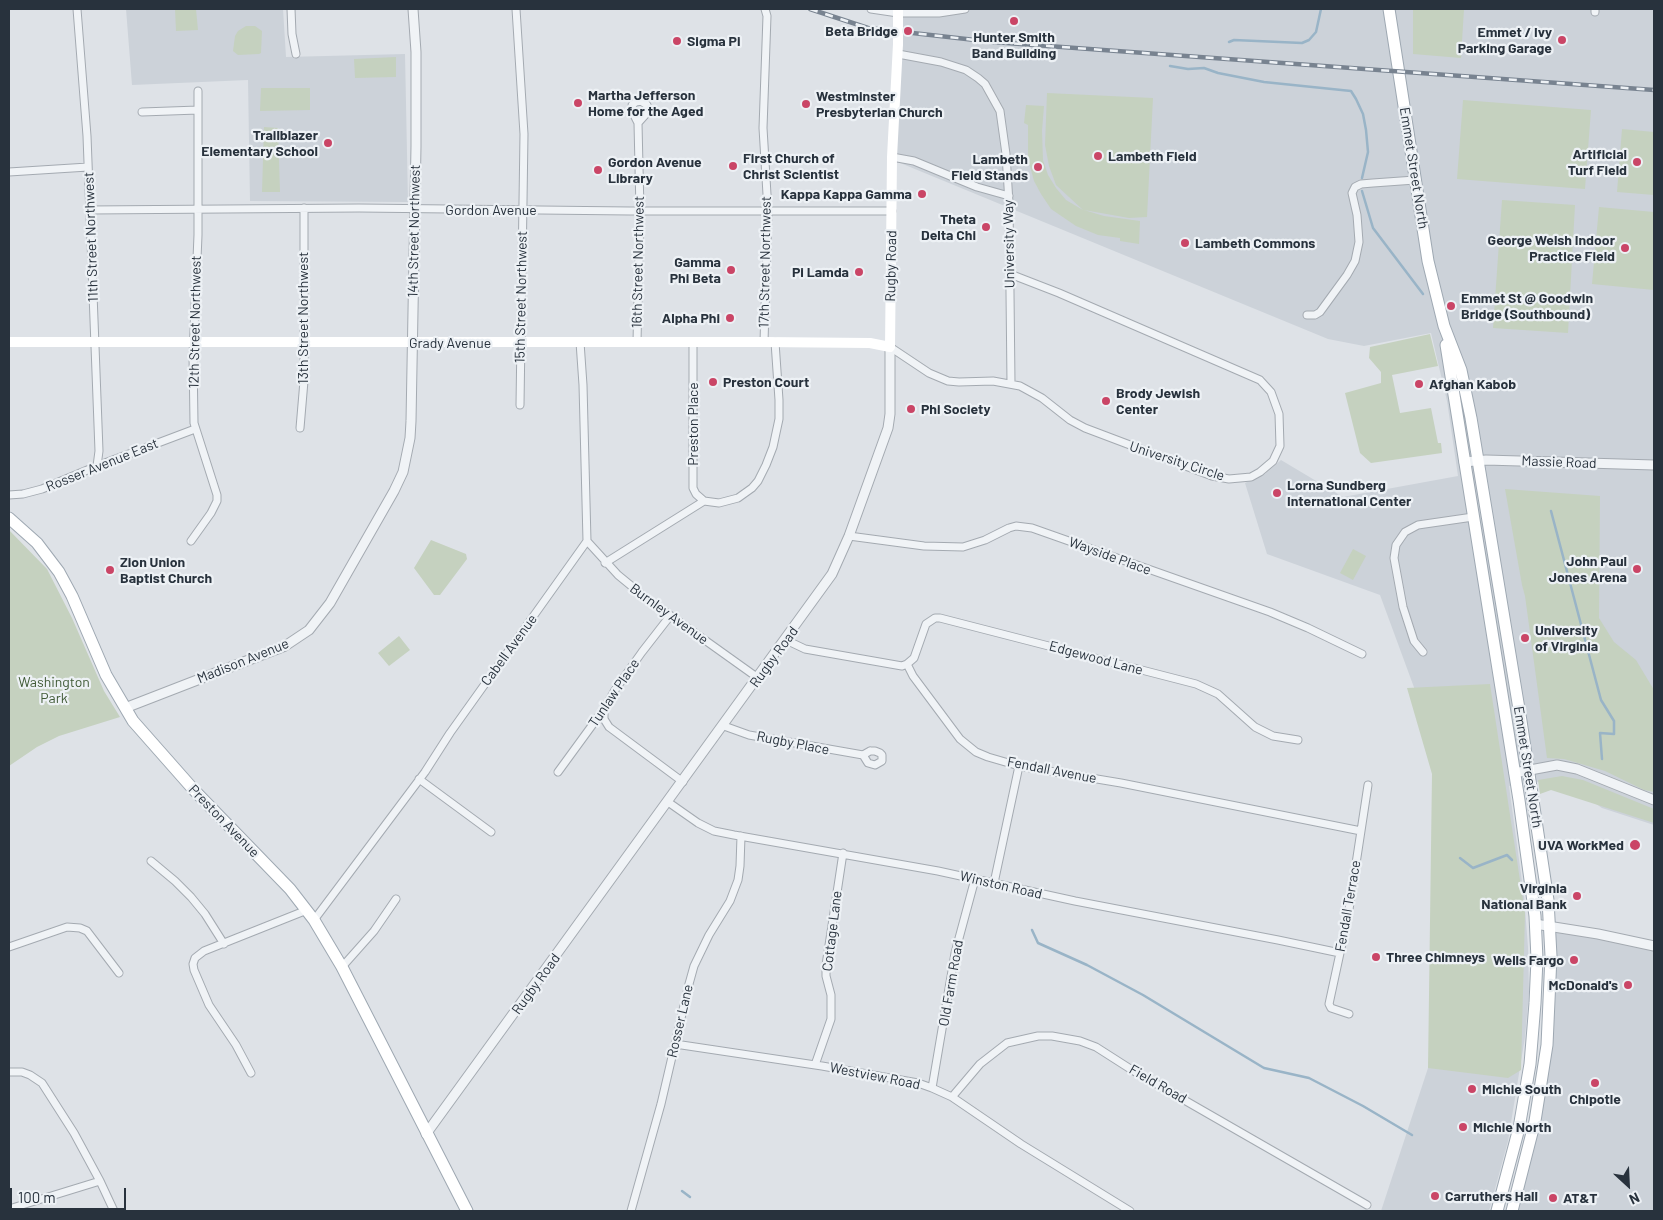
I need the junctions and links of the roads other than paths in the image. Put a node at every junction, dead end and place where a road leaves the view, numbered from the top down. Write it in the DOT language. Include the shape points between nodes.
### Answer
graph roads {
  1 [pos="77,9"];
  2 [pos="291,9"];
  3 [pos="413,9"];
  4 [pos="516,9"];
  5 [pos="765,9"];
  6 [pos="871,9"];
  7 [pos="965,9"];
  8 [pos="1389,9"];
  9 [pos="898,15"];
  10 [pos="898,49"];
  11 [pos="296,54"];
  12 [pos="198,92"];
  13 [pos="198,110"];
  14 [pos="142,112"];
  15 [pos="638,123"];
  16 [pos="892,157"];
  17 [pos="88,168"];
  18 [pos="9,172"];
  19 [pos="1415,180"];
  20 [pos="1009,196"];
  21 [pos="304,208"];
  22 [pos="90,210"];
  23 [pos="197,210"];
  24 [pos="414,210"];
  25 [pos="522,210"];
  26 [pos="640,211"];
  27 [pos="768,211"];
  28 [pos="892,211"];
  29 [pos="1010,274"];
  30 [pos="1307,315"];
  31 [pos="1444,326"];
  32 [pos="9,342"];
  33 [pos="94,342"];
  34 [pos="194,342"];
  35 [pos="303,342"];
  36 [pos="521,342"];
  37 [pos="580,342"];
  38 [pos="637,342"];
  39 [pos="694,342"];
  40 [pos="764,342"];
  41 [pos="776,342"];
  42 [pos="412,343"];
  43 [pos="890,347"];
  44 [pos="1011,383"];
  45 [pos="520,405"];
  46 [pos="300,428"];
  47 [pos="195,429"];
  48 [pos="407,452"];
  49 [pos="1478,460"];
  50 [pos="1464,462"];
  51 [pos="1654,465"];
  52 [pos="97,466"];
  53 [pos="9,495"];
  54 [pos="704,501"];
  55 [pos="1473,517"];
  56 [pos="9,518"];
  57 [pos="849,536"];
  58 [pos="191,541"];
  59 [pos="586,541"];
  60 [pos="605,563"];
  61 [pos="670,616"];
  62 [pos="786,640"];
  63 [pos="1423,652"];
  64 [pos="1362,654"];
  65 [pos="907,664"];
  66 [pos="758,678"];
  67 [pos="125,708"];
  68 [pos="604,709"];
  69 [pos="724,726"];
  70 [pos="1298,740"];
  71 [pos="863,755"];
  72 [pos="1019,766"];
  73 [pos="1528,769"];
  74 [pos="558,772"];
  75 [pos="1514,773"];
  76 [pos="420,779"];
  77 [pos="683,782"];
  78 [pos="1368,785"];
  79 [pos="1654,800"];
  80 [pos="668,802"];
  81 [pos="1361,831"];
  82 [pos="491,832"];
  83 [pos="741,836"];
  84 [pos="843,854"];
  85 [pos="151,861"];
  86 [pos="976,879"];
  87 [pos="994,883"];
  88 [pos="396,899"];
  89 [pos="307,910"];
  90 [pos="314,920"];
  91 [pos="1535,924"];
  92 [pos="1550,926"];
  93 [pos="224,944"];
  94 [pos="10,946"];
  95 [pos="1654,946"];
  96 [pos="1340,953"];
  97 [pos="342,967"];
  98 [pos="120,972"];
  99 [pos="1349,1014"];
  100 [pos="675,1044"];
  101 [pos="816,1065"];
  102 [pos="9,1072"];
  103 [pos="251,1073"];
  104 [pos="932,1088"];
  105 [pos="952,1097"];
  106 [pos="426,1134"];
  107 [pos="100,1181"];
  108 [pos="1367,1205"];
  109 [pos="9,1209"];
  110 [pos="114,1211"];
  111 [pos="464,1211"];
  112 [pos="631,1211"];
  113 [pos="1130,1211"];
  114 [pos="1497,1211"];
  115 [pos="1512,1211"];
  1 -- 17 [label="street, 11th Street Northwest"];
  2 -- 11 [label="street"];
  3 -- 24 [label="street, 14th Street Northwest" via="416,93"];
  4 -- 25 [label="street, 15th Street Northwest" via="524,108"];
  5 -- 27 [label="street, 17th Street Northwest" via="768,16 763,129"];
  6 -- 9 [label="street"];
  7 -- 9 [label="street" via="939,14"];
  8 -- 19 [label="main road, Emmet Street North"];
  9 -- 10 [label="main road, Rugby Road, bridge"];
  10 -- 16 [label="main road, Rugby Road"];
  10 -- 20 [label="street, University Way" via="966,70 985,84 997,103 1003,124"];
  12 -- 13 [label="street, 12th Street Northwest"];
  13 -- 14 [label="street"];
  13 -- 23 [label="street, 12th Street Northwest"];
  15 -- 26 [label="street, 16th Street Northwest"];
  16 -- 20 [label="street" via="914,161 977,187"];
  16 -- 28 [label="main road, Rugby Road"];
  17 -- 18 [label="street"];
  17 -- 22 [label="street, 11th Street Northwest"];
  19 -- 30 [label="street" via="1355,187 1352,193 1359,242 1355,260 1320,312"];
  19 -- 31 [label="main road, Emmet Street North" via="1428,261"];
  20 -- 29 [label="street, University Way"];
  21 -- 23 [label="street, Gordon Avenue"];
  21 -- 24 [label="street, Gordon Avenue"];
  21 -- 35 [label="street, 13th Street Northwest"];
  22 -- 23 [label="street, Gordon Avenue"];
  22 -- 33 [label="street, 11th Street Northwest"];
  23 -- 34 [label="street, 12th Street Northwest"];
  24 -- 25 [label="street, Gordon Avenue"];
  24 -- 42 [label="street, 14th Street Northwest"];
  25 -- 26 [label="street, Gordon Avenue"];
  25 -- 36 [label="street, 15th Street Northwest"];
  26 -- 27 [label="street, Gordon Avenue"];
  26 -- 38 [label="street, 16th Street Northwest"];
  27 -- 28 [label="street, Gordon Avenue"];
  27 -- 40 [label="street, 17th Street Northwest"];
  28 -- 43 [label="main road, Rugby Road"];
  29 -- 44 [label="street, University Way"];
  29 -- 44 [label="street, University Circle" via="1260,380 1275,399 1281,427 1280,446 1273,461 1260,472 1238,479 1218,477 1085,428 1031,391"];
  31 -- 49 [label="main road, Emmet Street North" via="1460,370"];
  31 -- 50 [label="main road, Emmet Street North"];
  32 -- 33 [label="main road, Grady Avenue"];
  33 -- 34 [label="main road, Grady Avenue"];
  33 -- 52 [label="street, 11th Street Northwest"];
  34 -- 35 [label="main road, Grady Avenue"];
  34 -- 47 [label="street, 12th Street Northwest"];
  35 -- 42 [label="main road, Grady Avenue"];
  35 -- 46 [label="street, 13th Street Northwest"];
  36 -- 37 [label="main road, Grady Avenue"];
  36 -- 42 [label="main road, Grady Avenue"];
  36 -- 45 [label="street, 15th Street Northwest"];
  37 -- 38 [label="main road, Grady Avenue"];
  37 -- 59 [label="street"];
  38 -- 39 [label="main road, Grady Avenue"];
  39 -- 40 [label="main road, Grady Avenue"];
  39 -- 54 [label="street, Preston Place" via="693,484 696,494"];
  40 -- 41 [label="main road, Grady Avenue"];
  41 -- 43 [label="main road, Grady Avenue" via="870,343"];
  41 -- 54 [label="street" via="779,419 766,465 746,494 728,502"];
  42 -- 48 [label="street, 14th Street Northwest"];
  43 -- 44 [label="street, University Circle" via="929,373 948,381"];
  43 -- 57 [label="street, Rugby Road" via="888,428"];
  47 -- 52 [label="street, Rosser Avenue East"];
  47 -- 58 [label="street, 12th Street Northwest" via="217,501"];
  48 -- 67 [label="street, Madison Avenue" via="394,490 330,603 308,630 284,646"];
  49 -- 50 [label="street, Massie Road"];
  49 -- 51 [label="street, Massie Road"];
  49 -- 73 [label="main road, Emmet Street North"];
  50 -- 55 [label="main road, Emmet Street North"];
  52 -- 53 [label="street, Rosser Avenue East" via="42,489"];
  54 -- 60 [label="street"];
  55 -- 63 [label="street" via="1418,525 1406,532 1396,545 1394,558 1403,607 1414,641"];
  55 -- 75 [label="main road, Emmet Street North"];
  56 -- 67 [label="main road, Preston Avenue" via="37,543 59,572 106,676"];
  57 -- 62 [label="street, Rugby Road" via="832,574"];
  57 -- 64 [label="street, Wayside Place" via="924,546 963,546 985,540 1008,528 1032,528 1270,612"];
  59 -- 60 [label="street, Burnley Avenue"];
  59 -- 76 [label="street, Cabell Avenue"];
  60 -- 61 [label="street, Burnley Avenue"];
  61 -- 66 [label="street, Burnley Avenue"];
  61 -- 68 [label="street, Tunlaw Place"];
  62 -- 65 [label="street" via="806,649 897,666"];
  62 -- 66 [label="street, Rugby Road"];
  65 -- 70 [label="street, Edgewood Lane" via="914,658 926,624 940,618 1196,684 1218,694 1255,727 1274,736"];
  65 -- 72 [label="street, Fendall Avenue" via="967,746 988,758"];
  66 -- 69 [label="street, Rugby Road"];
  67 -- 89 [label="main road, Preston Avenue" via="186,782"];
  68 -- 74 [label="street, Tunlaw Place"];
  68 -- 77 [label="street" via="604,719 609,727"];
  69 -- 71 [label="street, Rugby Place" via="749,735"];
  69 -- 77 [label="street, Rugby Road"];
  72 -- 81 [label="street, Fendall Avenue" via="1139,786"];
  72 -- 87 [label="street"];
  73 -- 75 [label="street"];
  73 -- 79 [label="street" via="1557,765 1577,769"];
  73 -- 92 [label="main road, Emmet Street North"];
  75 -- 91 [label="main road, Emmet Street North"];
  76 -- 82 [label="street"];
  76 -- 90 [label="street, Cabell Avenue"];
  77 -- 80 [label="street, Rugby Road"];
  78 -- 81 [label="street, Fendall Terrace"];
  80 -- 83 [label="street, Winston Road" via="698,823"];
  80 -- 106 [label="street, Rugby Road"];
  81 -- 96 [label="street, Fendall Terrace"];
  83 -- 84 [label="street, Winston Road"];
  83 -- 100 [label="street, Rosser Lane" via="740,866 734,893 694,966"];
  84 -- 86 [label="street, Winston Road"];
  84 -- 101 [label="street, Cottage Lane" via="826,965 831,1019"];
  85 -- 93 [label="street" via="191,897"];
  86 -- 87 [label="street, Winston Road"];
  86 -- 104 [label="street, Old Farm Road" via="955,953"];
  87 -- 96 [label="street, Winston Road"];
  88 -- 97 [label="street" via="374,931"];
  89 -- 90 [label="main road, Preston Avenue"];
  89 -- 93 [label="street"];
  90 -- 97 [label="main road, Preston Avenue"];
  91 -- 92 [label="street"];
  91 -- 114 [label="main road, Emmet Street North" via="1535,1003 1530,1064 1519,1128"];
  92 -- 95 [label="street"];
  92 -- 115 [label="main road, Emmet Street North" via="1550,1000 1542,1083"];
  93 -- 103 [label="street" via="194,958 194,970 214,1014"];
  94 -- 98 [label="street" via="67,928 80,928"];
  96 -- 99 [label="street, Fendall Terrace" via="1329,1004 1331,1008"];
  97 -- 106 [label="main road, Preston Avenue"];
  100 -- 101 [label="street, Westview Road"];
  100 -- 112 [label="street, Rosser Lane"];
  101 -- 104 [label="street, Westview Road"];
  102 -- 107 [label="street" via="22,1072 42,1083"];
  104 -- 105 [label="street, Westview Road"];
  105 -- 108 [label="street, Field Road" via="980,1064 1007,1043 1038,1036 1066,1037 1096,1047"];
  105 -- 113 [label="street, Westview Road"];
  106 -- 111 [label="main road"];
  107 -- 109 [label="street"];
  107 -- 110 [label="street"];
}
